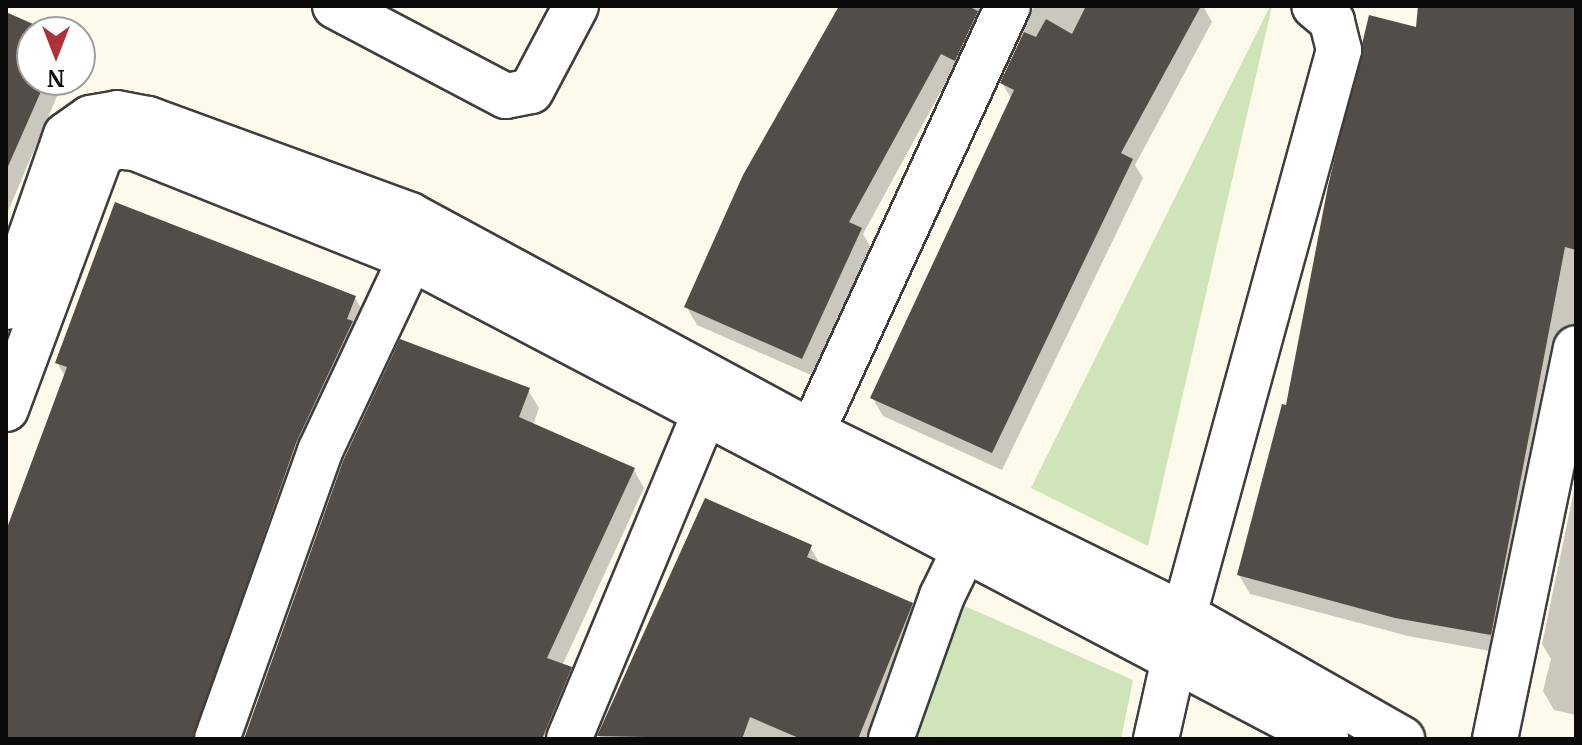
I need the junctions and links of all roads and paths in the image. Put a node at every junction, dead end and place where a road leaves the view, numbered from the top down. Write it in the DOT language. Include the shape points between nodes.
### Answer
graph roads {
  1 [pos="335,6"];
  2 [pos="576,6"];
  3 [pos="1008,6"];
  4 [pos="1314,6"];
  5 [pos="422,243"];
  6 [pos="6,307"];
  7 [pos="1576,348"];
  8 [pos="710,396"];
  9 [pos="6,409"];
  10 [pos="812,432"];
  11 [pos="972,534"];
  12 [pos="1184,615"];
  13 [pos="1177,659"];
  14 [pos="217,739"];
  15 [pos="569,739"];
  16 [pos="891,739"];
  17 [pos="1156,739"];
  18 [pos="1326,739"];
  19 [pos="1402,739"];
  20 [pos="1495,739"];
  1 -- 2 [label="lane" via="506,96 531,91"];
  3 -- 10 [label="lane"];
  4 -- 12 [label="lane" via="1332,21 1339,50"];
  5 -- 6 [label="lane" via="410,215 148,119 117,113 90,118 66,135"];
  5 -- 8 [label="lane"];
  5 -- 9 [label="lane" via="135,148 115,146 100,156"];
  5 -- 14 [label="lane" via="320,451"];
  7 -- 20 [label="lane"];
  8 -- 10 [label="lane"];
  8 -- 11 [label="lane"];
  8 -- 15 [label="lane"];
  10 -- 11 [label="lane"];
  11 -- 12 [label="lane"];
  11 -- 13 [label="lane"];
  11 -- 16 [label="lane"];
  12 -- 13 [label="lane"];
  12 -- 19 [label="lane"];
  13 -- 17 [label="lane"];
  13 -- 18 [label="lane"];
}
